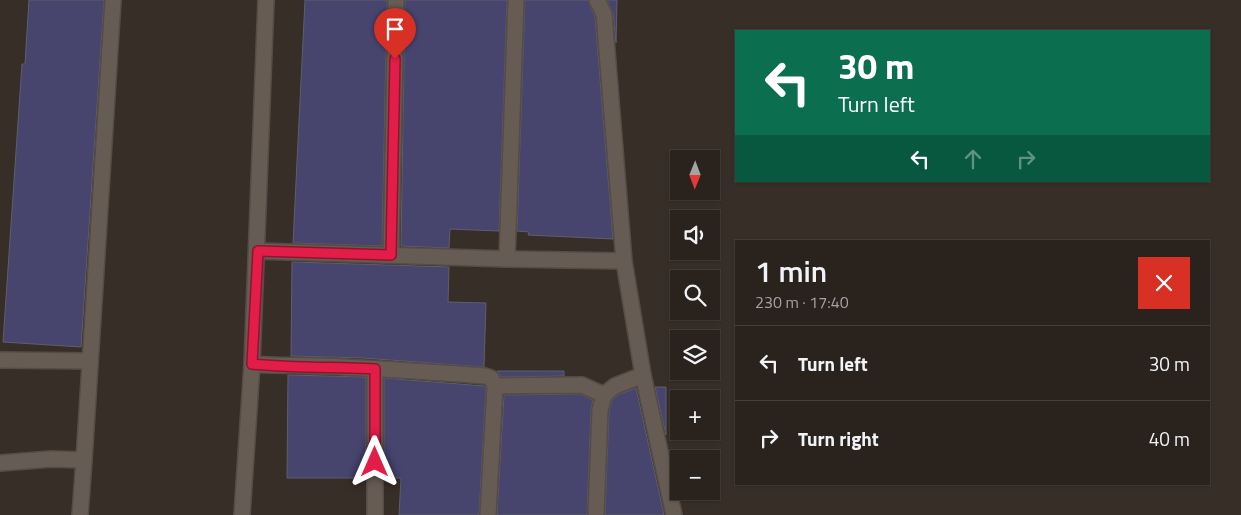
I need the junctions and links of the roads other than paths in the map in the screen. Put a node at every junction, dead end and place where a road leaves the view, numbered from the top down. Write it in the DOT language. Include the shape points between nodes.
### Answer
graph roads {
  1 [pos="113,0"];
  2 [pos="266,0"];
  3 [pos="396,0"];
  4 [pos="516,0"];
  5 [pos="597,0"];
  6 [pos="258,251"];
  7 [pos="391,255"];
  8 [pos="507,259"];
  9 [pos="624,261"];
  10 [pos="0,360"];
  11 [pos="90,361"];
  12 [pos="252,364"];
  13 [pos="375,369"];
  14 [pos="643,375"];
  15 [pos="494,386"];
  16 [pos="604,395"];
  17 [pos="84,460"];
  18 [pos="0,463"];
  19 [pos="80,515"];
  20 [pos="242,515"];
  21 [pos="375,515"];
  22 [pos="488,515"];
  23 [pos="596,515"];
  24 [pos="674,515"];
  1 -- 11 [label="street"];
  2 -- 6 [label="street"];
  3 -- 7 [label="street"];
  4 -- 8 [label="street"];
  5 -- 9 [label="street" via="604,14"];
  6 -- 7 [label="street"];
  6 -- 12 [label="street"];
  7 -- 8 [label="street"];
  8 -- 9 [label="street"];
  9 -- 14 [label="street"];
  10 -- 11 [label="street"];
  11 -- 17 [label="street"];
  12 -- 13 [label="street"];
  12 -- 20 [label="street"];
  13 -- 15 [label="street" via="485,376 491,378"];
  13 -- 21 [label="street"];
  14 -- 16 [label="street" via="615,386"];
  14 -- 24 [label="street"];
  15 -- 16 [label="street" via="582,385"];
  15 -- 22 [label="street"];
  16 -- 23 [label="street" via="600,410"];
  17 -- 18 [label="street"];
  17 -- 19 [label="street"];
}
